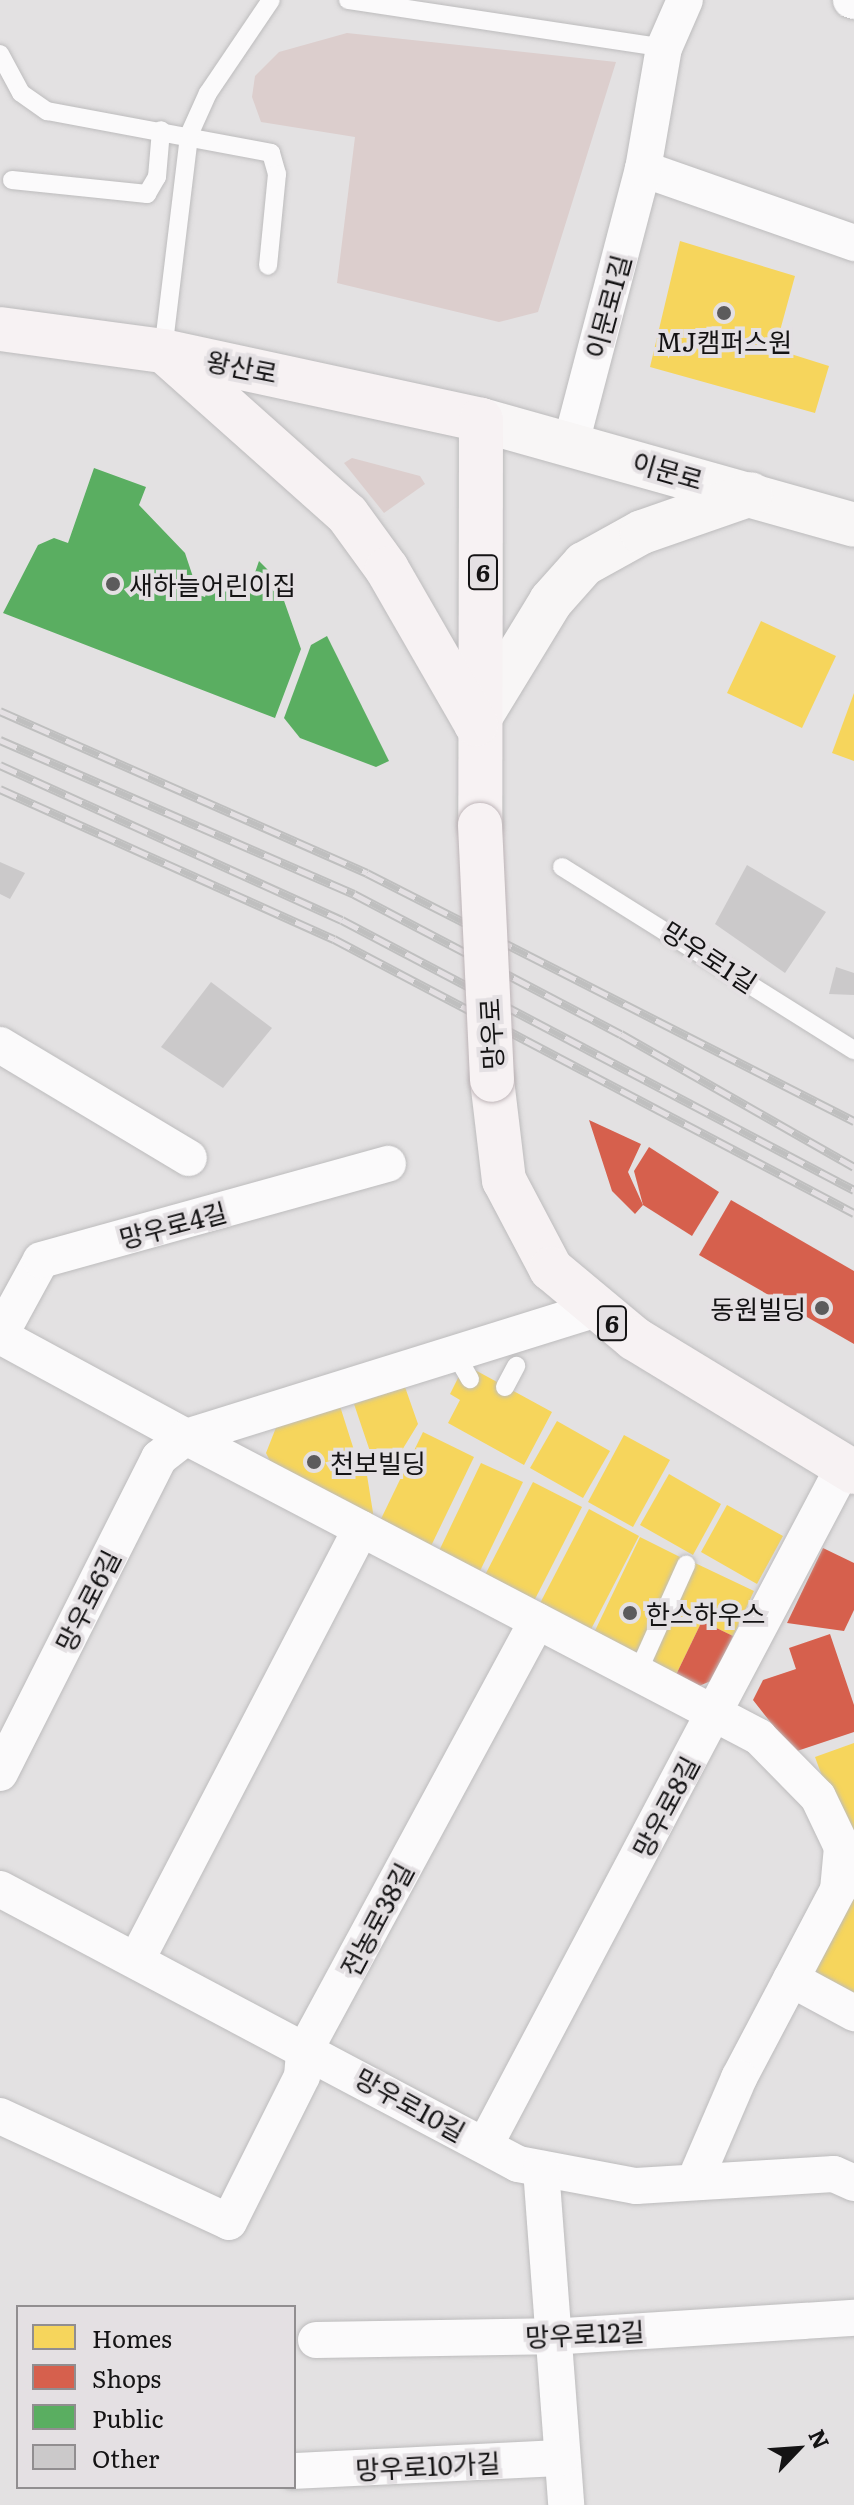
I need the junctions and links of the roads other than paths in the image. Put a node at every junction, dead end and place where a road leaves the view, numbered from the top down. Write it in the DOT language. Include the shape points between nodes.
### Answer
graph roads {
  1 [pos="271,0"];
  2 [pos="348,0"];
  3 [pos="685,0"];
  4 [pos="664,48"];
  5 [pos="0,54"];
  6 [pos="161,130"];
  7 [pos="189,135"];
  8 [pos="643,169"];
  9 [pos="12,180"];
  10 [pos="854,243"];
  11 [pos="268,266"];
  12 [pos="0,329"];
  13 [pos="163,351"];
  14 [pos="481,420"];
  15 [pos="571,443"];
  16 [pos="751,494"];
  17 [pos="854,525"];
  18 [pos="476,724"];
  19 [pos="562,867"];
  20 [pos="0,1045"];
  21 [pos="854,1050"];
  22 [pos="189,1158"];
  23 [pos="388,1164"];
  24 [pos="595,1310"];
  25 [pos="0,1336"];
  26 [pos="516,1366"];
  27 [pos="505,1387"];
  28 [pos="186,1437"];
  29 [pos="849,1469"];
  30 [pos="361,1529"];
  31 [pos="686,1565"];
  32 [pos="537,1621"];
  33 [pos="637,1674"];
  34 [pos="714,1714"];
  35 [pos="0,1773"];
  36 [pos="848,1862"];
  37 [pos="0,1889"];
  38 [pos="137,1959"];
  39 [pos="791,1979"];
  40 [pos="854,2013"];
  41 [pos="304,2052"];
  42 [pos="0,2116"];
  43 [pos="485,2145"];
  44 [pos="541,2169"];
  45 [pos="696,2178"];
  46 [pos="854,2183"];
  47 [pos="854,2318"];
  48 [pos="551,2336"];
  49 [pos="316,2340"];
  50 [pos="562,2458"];
  51 [pos="296,2471"];
  52 [pos="566,2505"];
  1 -- 7 [label="lane" via="208,93"];
  2 -- 4 [label="lane"];
  3 -- 4 [label="street, 이문로1길"];
  4 -- 8 [label="street, 이문로1길"];
  5 -- 6 [label="lane" via="21,93 47,111"];
  6 -- 7 [label="lane"];
  6 -- 9 [label="lane" via="157,177 147,194"];
  7 -- 11 [label="lane" via="271,153 277,174"];
  7 -- 13 [label="lane"];
  8 -- 10 [label="street"];
  8 -- 15 [label="street, 이문로1길"];
  12 -- 13 [label="main road, 왕산로"];
  13 -- 14 [label="main road, 왕산로"];
  13 -- 18 [label="main road" via="347,514 387,569"];
  14 -- 15 [label="main road, 이문로"];
  14 -- 18 [label="main road, 망우로 / 6" via="485,625"];
  15 -- 16 [label="main road, 이문로"];
  16 -- 17 [label="main road, 이문로"];
  16 -- 18 [label="main road" via="642,532 584,564 551,601"];
  18 -- 24 [label="main road, 망우로 / 6, bridge" via="496,1149 516,1213 551,1269"];
  19 -- 21 [label="lane, 망우로1길"];
  20 -- 22 [label="street"];
  23 -- 25 [label="street, 망우로4길" via="41,1260"];
  24 -- 28 [label="street" via="463,1367"];
  24 -- 29 [label="main road, 망우로 / 6"];
  25 -- 28 [label="street"];
  26 -- 27 [label="lane"];
  28 -- 30 [label="street"];
  28 -- 35 [label="street, 망우로6길" via="159,1458"];
  29 -- 34 [label="street, 망우로8길"];
  30 -- 32 [label="street"];
  30 -- 38 [label="street"];
  31 -- 33 [label="lane"];
  32 -- 33 [label="street"];
  32 -- 41 [label="street, 전농로38길"];
  33 -- 34 [label="street"];
  34 -- 36 [label="street" via="759,1737 818,1797"];
  34 -- 43 [label="street, 망우로8길"];
  36 -- 39 [label="street"];
  37 -- 38 [label="street, 망우로10길"];
  38 -- 41 [label="street, 망우로10길"];
  39 -- 40 [label="street"];
  39 -- 45 [label="street"];
  41 -- 42 [label="street, 전농로38길" via="302,2076 229,2222"];
  41 -- 43 [label="street, 망우로10길"];
  43 -- 44 [label="street, 망우로10길"];
  44 -- 45 [label="street, 망우로10길" via="636,2186"];
  44 -- 48 [label="street"];
  45 -- 46 [label="street, 망우로10길" via="834,2174"];
  47 -- 48 [label="street, 망우로12길"];
  48 -- 49 [label="street, 망우로12길"];
  48 -- 50 [label="street"];
  50 -- 51 [label="street, 망우로10가길"];
  50 -- 52 [label="street"];
}
